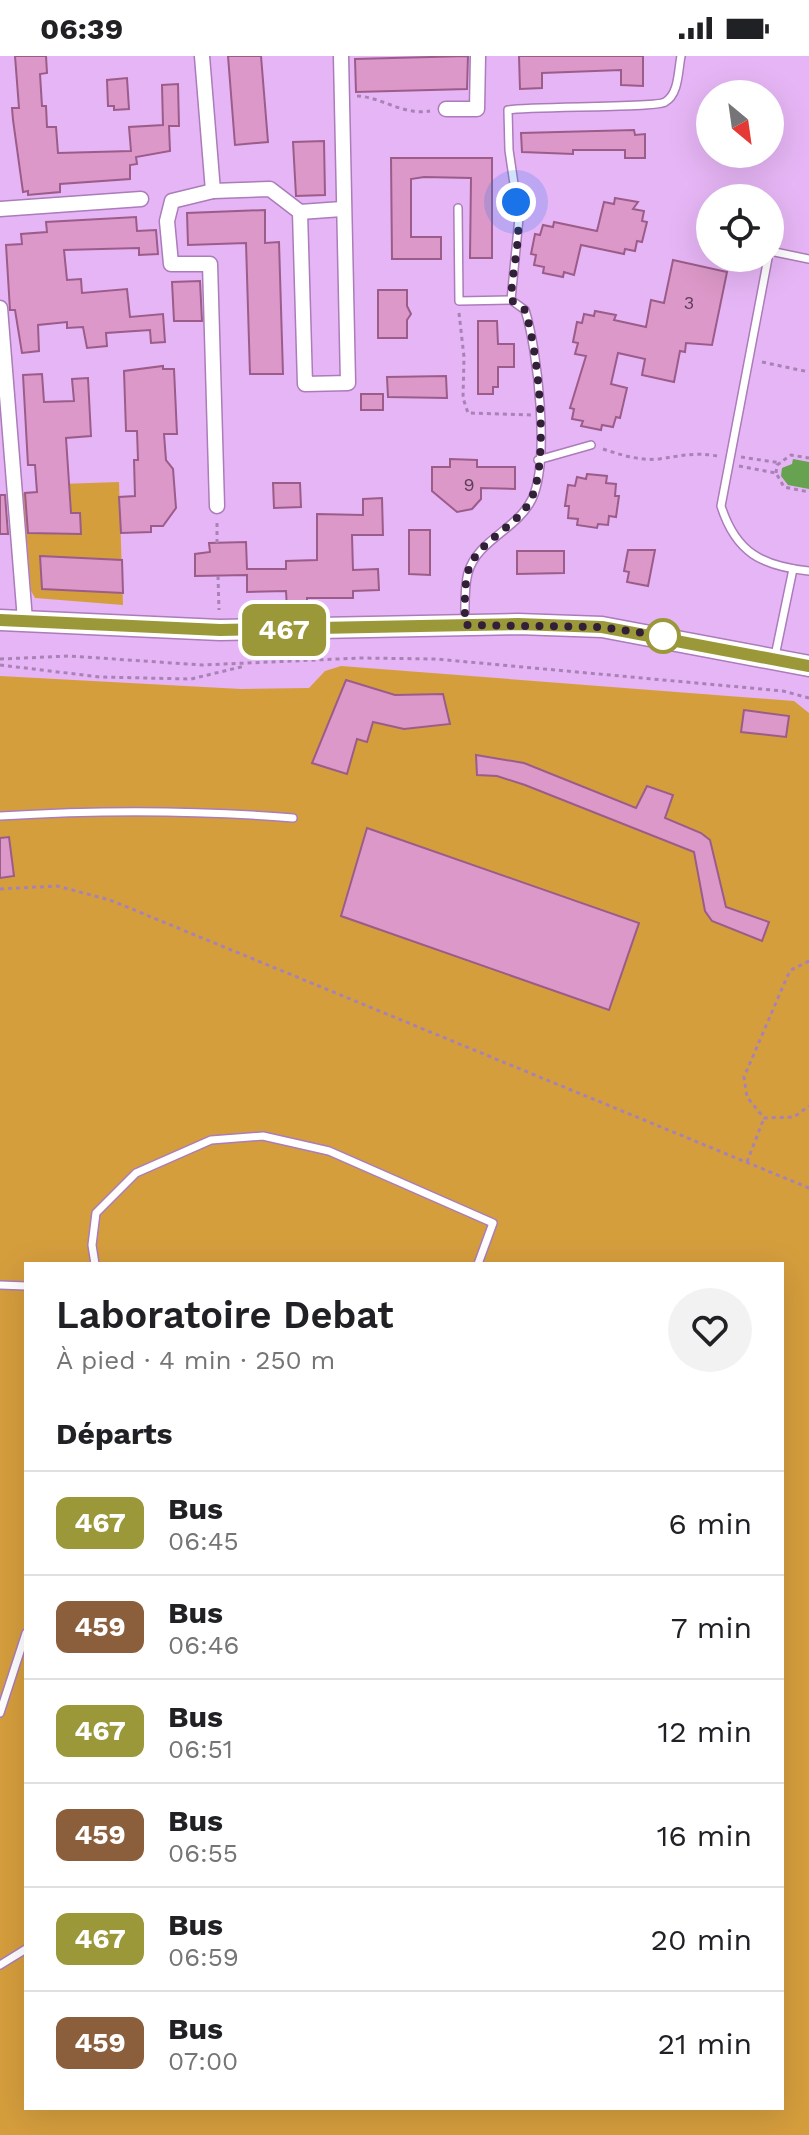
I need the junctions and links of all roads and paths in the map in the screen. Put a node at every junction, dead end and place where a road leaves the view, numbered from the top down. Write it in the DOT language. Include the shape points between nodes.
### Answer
graph roads {
  1 [pos="202,56"];
  2 [pos="341,56"];
  3 [pos="478,56"];
  4 [pos="681,56"];
  5 [pos="342,96"];
  6 [pos="446,109"];
  7 [pos="213,191"];
  8 [pos="141,199"];
  9 [pos="458,208"];
  10 [pos="0,209"];
  11 [pos="342,209"];
  12 [pos="300,212"];
  13 [pos="784,254"];
  14 [pos="809,259"];
  15 [pos="765,272"];
  16 [pos="511,300"];
  17 [pos="459,301"];
  18 [pos="0,308"];
  19 [pos="748,359"];
  20 [pos="809,372"];
  21 [pos="539,415"];
  22 [pos="591,445"];
  23 [pos="809,458"];
  24 [pos="728,459"];
  25 [pos="538,460"];
  26 [pos="781,463"];
  27 [pos="776,473"];
  28 [pos="809,492"];
  29 [pos="217,506"];
  30 [pos="217,543"];
  31 [pos="793,569"];
  32 [pos="809,571"];
  33 [pos="218,576"];
  34 [pos="0,620"];
  35 [pos="25,620"];
  36 [pos="465,625"];
  37 [pos="220,630"];
  38 [pos="775,658"];
  39 [pos="0,659"];
  40 [pos="252,664"];
  41 [pos="0,665"];
  42 [pos="809,666"];
  43 [pos="809,698"];
  44 [pos="0,816"];
  45 [pos="293,818"];
  46 [pos="0,889"];
  47 [pos="809,961"];
  48 [pos="809,1106"];
  49 [pos="764,1118"];
  50 [pos="747,1162"];
  51 [pos="809,1188"];
  52 [pos="95,1262"];
  53 [pos="479,1262"];
  54 [pos="0,1285"];
  55 [pos="24,1286"];
  56 [pos="24,1639"];
  57 [pos="0,1713"];
  58 [pos="24,1950"];
  59 [pos="0,1965"];
  1 -- 7 [label="street"];
  2 -- 5 [label="street"];
  3 -- 6 [label="street" via="477,109"];
  4 -- 16 [label="lane" via="675,91 655,107 508,110 519,218"];
  5 -- 6 [label="path" via="370,97 419,113"];
  5 -- 11 [label="street"];
  7 -- 12 [label="street" via="270,189"];
  7 -- 29 [label="street" via="172,201 167,221 171,264 210,264"];
  8 -- 10 [label="street"];
  9 -- 17 [label="lane"];
  11 -- 12 [label="street"];
  11 -- 12 [label="street" via="348,383 305,384"];
  13 -- 14 [label="lane"];
  15 -- 19 [label="lane"];
  16 -- 17 [label="lane"];
  16 -- 21 [label="lane" via="525,310 530,325"];
  17 -- 21 [label="path" via="468,413"];
  18 -- 35 [label="street"];
  19 -- 20 [label="path"];
  19 -- 24 [label="lane"];
  21 -- 25 [label="lane"];
  22 -- 24 [label="path" via="635,458 687,453"];
  22 -- 25 [label="lane"];
  23 -- 26 [label="path" via="791,455"];
  24 -- 26 [label="path"];
  24 -- 27 [label="path"];
  24 -- 31 [label="lane" via="721,506 735,540 760,559"];
  25 -- 36 [label="lane" via="531,500 518,519 474,557 467,575"];
  26 -- 27 [label="path"];
  27 -- 28 [label="path" via="784,487"];
  29 -- 30 [label="path"];
  31 -- 32 [label="lane"];
  31 -- 38 [label="lane"];
  33 -- 37 [label="path"];
  34 -- 35 [label="main road"];
  35 -- 37 [label="main road"];
  36 -- 37 [label="main road"];
  36 -- 38 [label="main road" via="629,630"];
  38 -- 42 [label="main road"];
  39 -- 40 [label="path" via="70,656"];
  40 -- 41 [label="path" via="191,679 100,677"];
  40 -- 43 [label="path" via="436,659 783,691"];
  44 -- 45 [label="lane" via="89,810"];
  46 -- 50 [label="path" via="57,886 110,900"];
  47 -- 49 [label="path" via="787,977 744,1077 747,1097"];
  48 -- 49 [label="path" via="794,1117"];
  49 -- 50 [label="path"];
  50 -- 51 [label="path"];
  52 -- 53 [label="lane" via="96,1213 136,1173 211,1140 263,1136 329,1151 493,1223"];
  54 -- 55 [label="lane"];
  56 -- 57 [label="lane"];
  58 -- 59 [label="lane"];
}
